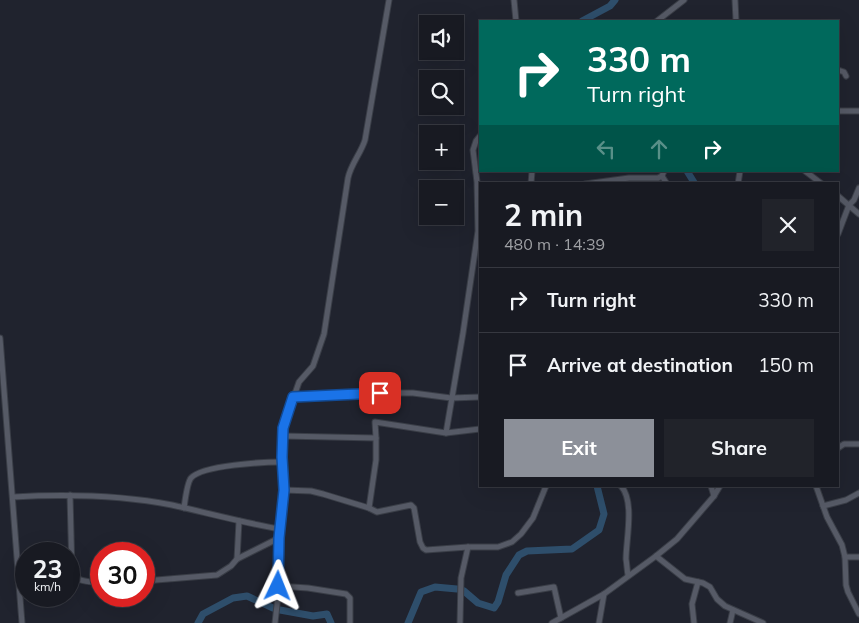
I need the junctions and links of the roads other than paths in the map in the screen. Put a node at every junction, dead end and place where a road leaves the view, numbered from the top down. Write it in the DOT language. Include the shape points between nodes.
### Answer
graph roads {
  1 [pos="389,0"];
  2 [pos="514,0"];
  3 [pos="684,0"];
  4 [pos="735,0"];
  5 [pos="666,14"];
  6 [pos="516,20"];
  7 [pos="658,20"];
  8 [pos="666,20"];
  9 [pos="736,20"];
  10 [pos="839,70"];
  11 [pos="846,76"];
  12 [pos="839,111"];
  13 [pos="859,111"];
  14 [pos="479,138"];
  15 [pos="806,172"];
  16 [pos="663,174"];
  17 [pos="596,182"];
  18 [pos="819,182"];
  19 [pos="859,188"];
  20 [pos="839,197"];
  21 [pos="849,205"];
  22 [pos="859,214"];
  23 [pos="839,231"];
  24 [pos="0,338"];
  25 [pos="293,397"];
  26 [pos="479,397"];
  27 [pos="451,398"];
  28 [pos="479,429"];
  29 [pos="446,433"];
  30 [pos="283,436"];
  31 [pos="376,438"];
  32 [pos="859,444"];
  33 [pos="839,447"];
  34 [pos="282,462"];
  35 [pos="546,487"];
  36 [pos="622,487"];
  37 [pos="711,487"];
  38 [pos="719,487"];
  39 [pos="816,487"];
  40 [pos="284,490"];
  41 [pos="859,493"];
  42 [pos="70,495"];
  43 [pos="714,496"];
  44 [pos="13,497"];
  45 [pos="823,506"];
  46 [pos="184,508"];
  47 [pos="370,508"];
  48 [pos="240,521"];
  49 [pos="280,529"];
  50 [pos="279,538"];
  51 [pos="468,547"];
  52 [pos="656,556"];
  53 [pos="845,557"];
  54 [pos="859,557"];
  55 [pos="237,559"];
  56 [pos="628,575"];
  57 [pos="155,580"];
  58 [pos="90,581"];
  59 [pos="698,582"];
  60 [pos="278,586"];
  61 [pos="518,593"];
  62 [pos="604,594"];
  63 [pos="733,610"];
  64 [pos="859,614"];
  65 [pos="561,618"];
  66 [pos="22,623"];
  67 [pos="275,623"];
  68 [pos="350,623"];
  69 [pos="460,623"];
  70 [pos="552,623"];
  71 [pos="599,623"];
  72 [pos="694,623"];
  73 [pos="730,623"];
  74 [pos="763,623"];
  1 -- 25 [label="street" via="365,140 349,172 324,334 317,359 299,382"];
  2 -- 6 [label="street"];
  3 -- 5 [label="street"];
  4 -- 9 [label="street"];
  5 -- 7 [label="street"];
  5 -- 8 [label="street"];
  10 -- 11 [label="street"];
  12 -- 13 [label="street"];
  14 -- 27 [label="street" via="473,154 478,231"];
  15 -- 18 [label="street"];
  16 -- 17 [label="street" via="658,178"];
  19 -- 21 [label="street"];
  20 -- 21 [label="street"];
  21 -- 22 [label="street"];
  21 -- 23 [label="street"];
  24 -- 44 [label="street"];
  25 -- 27 [label="street" via="413,393"];
  25 -- 30 [label="street"];
  26 -- 27 [label="street"];
  27 -- 29 [label="street"];
  28 -- 29 [label="street"];
  29 -- 31 [label="street" via="376,422"];
  30 -- 31 [label="street"];
  30 -- 34 [label="street"];
  31 -- 47 [label="street"];
  32 -- 33 [label="street"];
  34 -- 40 [label="street"];
  34 -- 46 [label="street" via="230,466 195,475 189,481"];
  35 -- 51 [label="street" via="533,518 512,542 498,547"];
  36 -- 56 [label="street" via="628,503"];
  37 -- 43 [label="street"];
  38 -- 43 [label="street"];
  39 -- 45 [label="street"];
  40 -- 47 [label="street" via="311,491"];
  40 -- 49 [label="street"];
  41 -- 45 [label="street"];
  42 -- 44 [label="street"];
  42 -- 46 [label="street"];
  42 -- 58 [label="street" via="72,573 79,580"];
  43 -- 52 [label="street" via="676,539"];
  44 -- 66 [label="street"];
  45 -- 53 [label="street"];
  46 -- 48 [label="street"];
  47 -- 51 [label="street" via="381,512 411,505 420,542 426,550"];
  48 -- 49 [label="street"];
  48 -- 55 [label="street"];
  49 -- 50 [label="street"];
  50 -- 55 [label="street"];
  50 -- 60 [label="street"];
  51 -- 69 [label="street" via="461,578"];
  52 -- 56 [label="street"];
  52 -- 59 [label="street" via="684,579"];
  53 -- 54 [label="street"];
  53 -- 64 [label="street" via="846,585"];
  55 -- 57 [label="street" via="217,575"];
  56 -- 62 [label="street"];
  59 -- 63 [label="street" via="710,587 716,599"];
  59 -- 72 [label="street" via="692,604"];
  60 -- 67 [label="street"];
  60 -- 68 [label="street" via="346,594 350,598"];
  61 -- 65 [label="street" via="554,587"];
  62 -- 65 [label="street"];
  62 -- 71 [label="street"];
  63 -- 73 [label="street"];
  63 -- 74 [label="street"];
  65 -- 70 [label="street"];
}
